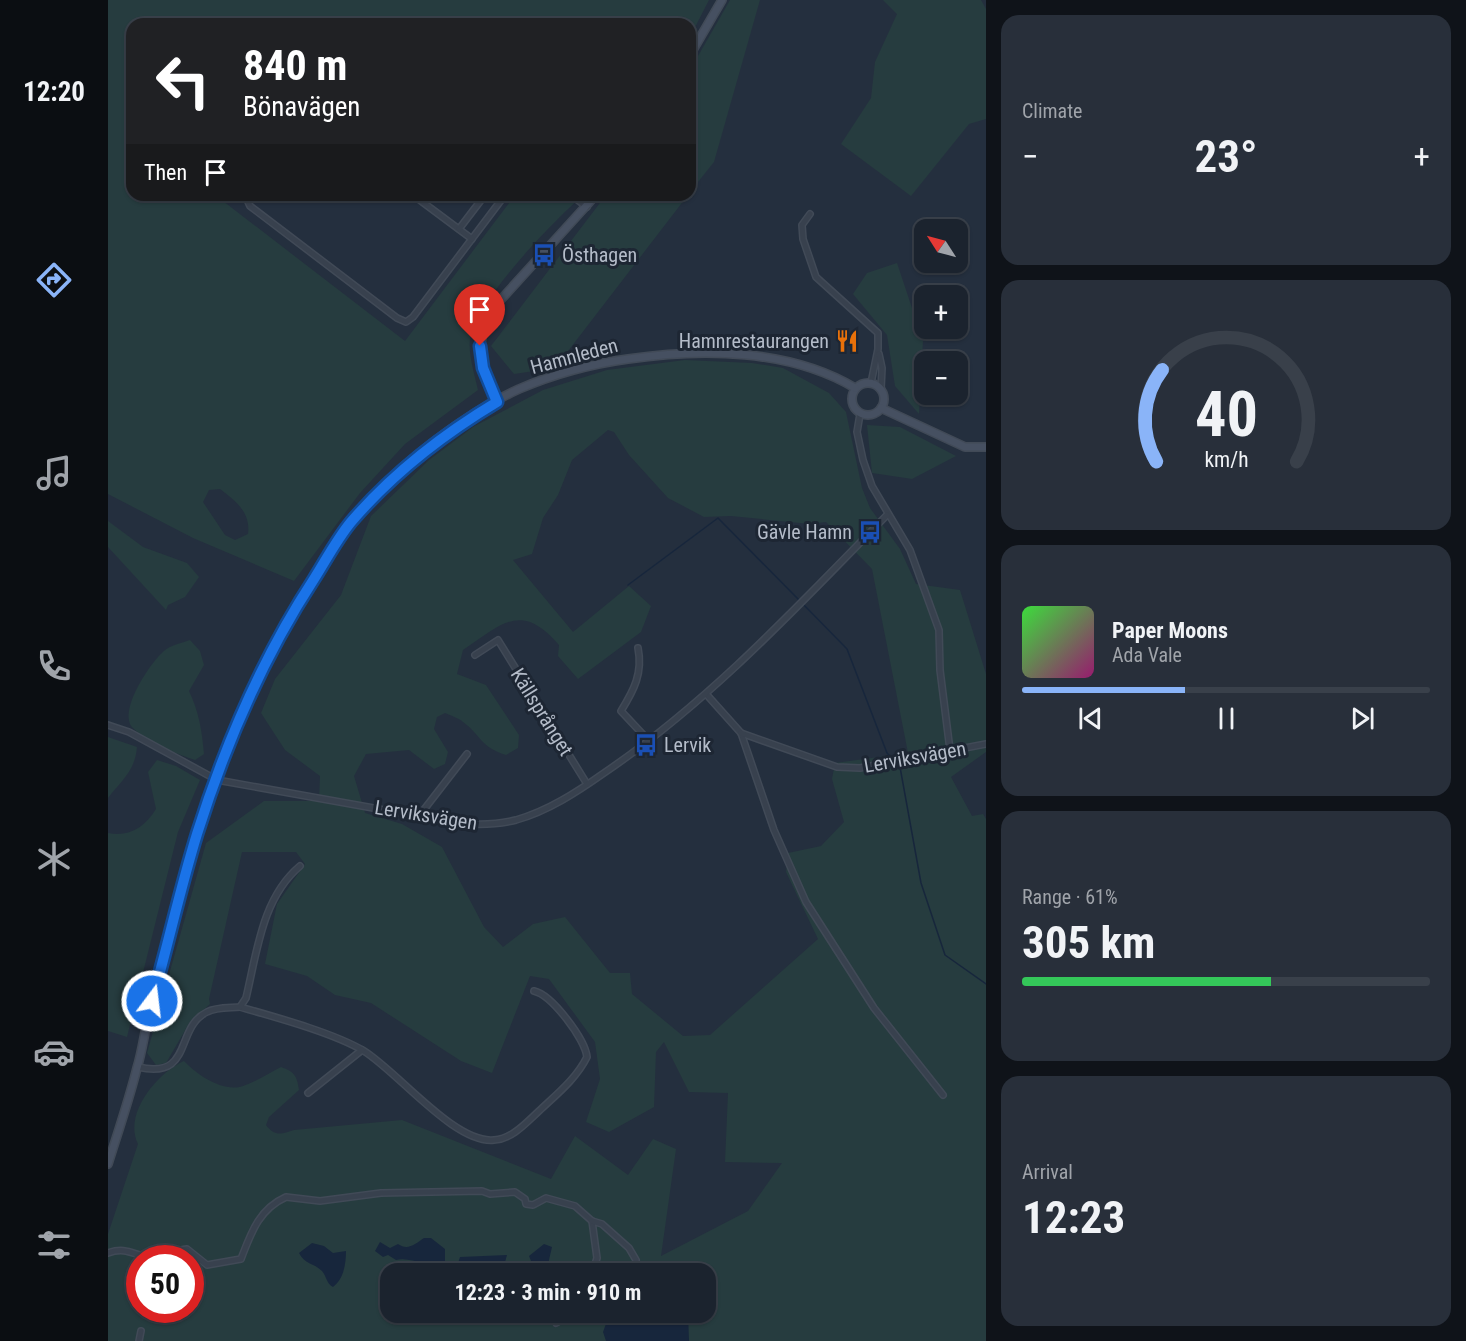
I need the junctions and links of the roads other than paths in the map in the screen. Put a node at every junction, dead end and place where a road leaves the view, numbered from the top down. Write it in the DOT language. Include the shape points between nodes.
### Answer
graph roads {
  1 [pos="723,0"];
  2 [pos="696,45"];
  3 [pos="248,201"];
  4 [pos="421,201"];
  5 [pos="480,201"];
  6 [pos="500,201"];
  7 [pos="579,201"];
  8 [pos="592,201"];
  9 [pos="587,207"];
  10 [pos="810,214"];
  11 [pos="459,229"];
  12 [pos="472,239"];
  13 [pos="878,349"];
  14 [pos="871,383"];
  15 [pos="855,388"];
  16 [pos="881,389"];
  17 [pos="497,402"];
  18 [pos="882,408"];
  19 [pos="860,414"];
  20 [pos="986,447"];
  21 [pos="887,515"];
  22 [pos="638,648"];
  23 [pos="475,654"];
  24 [pos="707,695"];
  25 [pos="108,725"];
  26 [pos="741,733"];
  27 [pos="650,742"];
  28 [pos="986,744"];
  29 [pos="950,750"];
  30 [pos="467,754"];
  31 [pos="217,780"];
  32 [pos="587,784"];
  33 [pos="419,816"];
  34 [pos="300,866"];
  35 [pos="534,991"];
  36 [pos="240,1007"];
  37 [pos="362,1050"];
  38 [pos="138,1067"];
  39 [pos="308,1093"];
  40 [pos="944,1095"];
  41 [pos="108,1164"];
  42 [pos="591,1221"];
  43 [pos="108,1253"];
  44 [pos="636,1260"];
  45 [pos="595,1263"];
  46 [pos="141,1331"];
  47 [pos="140,1341"];
  1 -- 2 [label="main road"];
  3 -- 12 [label="street" via="406,322"];
  4 -- 11 [label="street"];
  5 -- 11 [label="street"];
  6 -- 12 [label="street"];
  7 -- 9 [label="street"];
  8 -- 9 [label="main road"];
  9 -- 17 [label="main road" via="488,318 480,356"];
  10 -- 13 [label="street" via="802,225 811,268 826,288 874,327"];
  11 -- 12 [label="street"];
  13 -- 14 [label="street"];
  13 -- 16 [label="street"];
  14 -- 15 [label="main road"];
  14 -- 16 [label="main road"];
  15 -- 17 [label="main road, Hamnleden" via="807,367 724,354 689,353 603,362 538,382"];
  15 -- 19 [label="main road" via="852,402"];
  16 -- 18 [label="main road"];
  17 -- 31 [label="main road, Hamnleden" via="452,429 400,471 349,525 280,633 247,702"];
  18 -- 19 [label="main road" via="870,415"];
  18 -- 20 [label="main road" via="965,447"];
  19 -- 21 [label="street" via="857,432 863,460"];
  21 -- 24 [label="street, Lerviksvägen"];
  21 -- 29 [label="street" via="910,550 939,630"];
  22 -- 27 [label="street" via="639,673 632,696 621,711"];
  23 -- 32 [label="street, Källsprånget" via="498,640"];
  24 -- 26 [label="street, Lerviksvägen"];
  24 -- 27 [label="street, Lerviksvägen"];
  25 -- 31 [label="street, Lerviksvägen" via="129,732"];
  26 -- 29 [label="street, Lerviksvägen" via="837,767 860,768"];
  26 -- 40 [label="street, Lerviksvägen" via="791,873 874,1008"];
  27 -- 32 [label="street, Lerviksvägen"];
  28 -- 29 [label="street, Lerviksvägen"];
  30 -- 33 [label="street"];
  31 -- 33 [label="street, Lerviksvägen"];
  31 -- 38 [label="main road, Hamnleden" via="197,834"];
  32 -- 33 [label="street, Lerviksvägen" via="548,808 497,824"];
  34 -- 36 [label="street" via="288,876 269,906 246,998"];
  35 -- 37 [label="street" via="545,996 582,1038 587,1057 573,1079 519,1130 495,1140 480,1140 463,1133"];
  36 -- 37 [label="street"];
  36 -- 38 [label="street" via="207,1012 194,1023 166,1068 156,1071"];
  37 -- 39 [label="street"];
  38 -- 41 [label="main road, Hamnleden"];
  42 -- 43 [label="street" via="575,1206 546,1198 526,1204 515,1192 381,1193 320,1201 286,1197 264,1211 252,1229 241,1259 207,1264 188,1249 155,1257 129,1250"];
  42 -- 44 [label="street" via="616,1235"];
  42 -- 45 [label="street"];
  46 -- 47 [label="street"];
}
